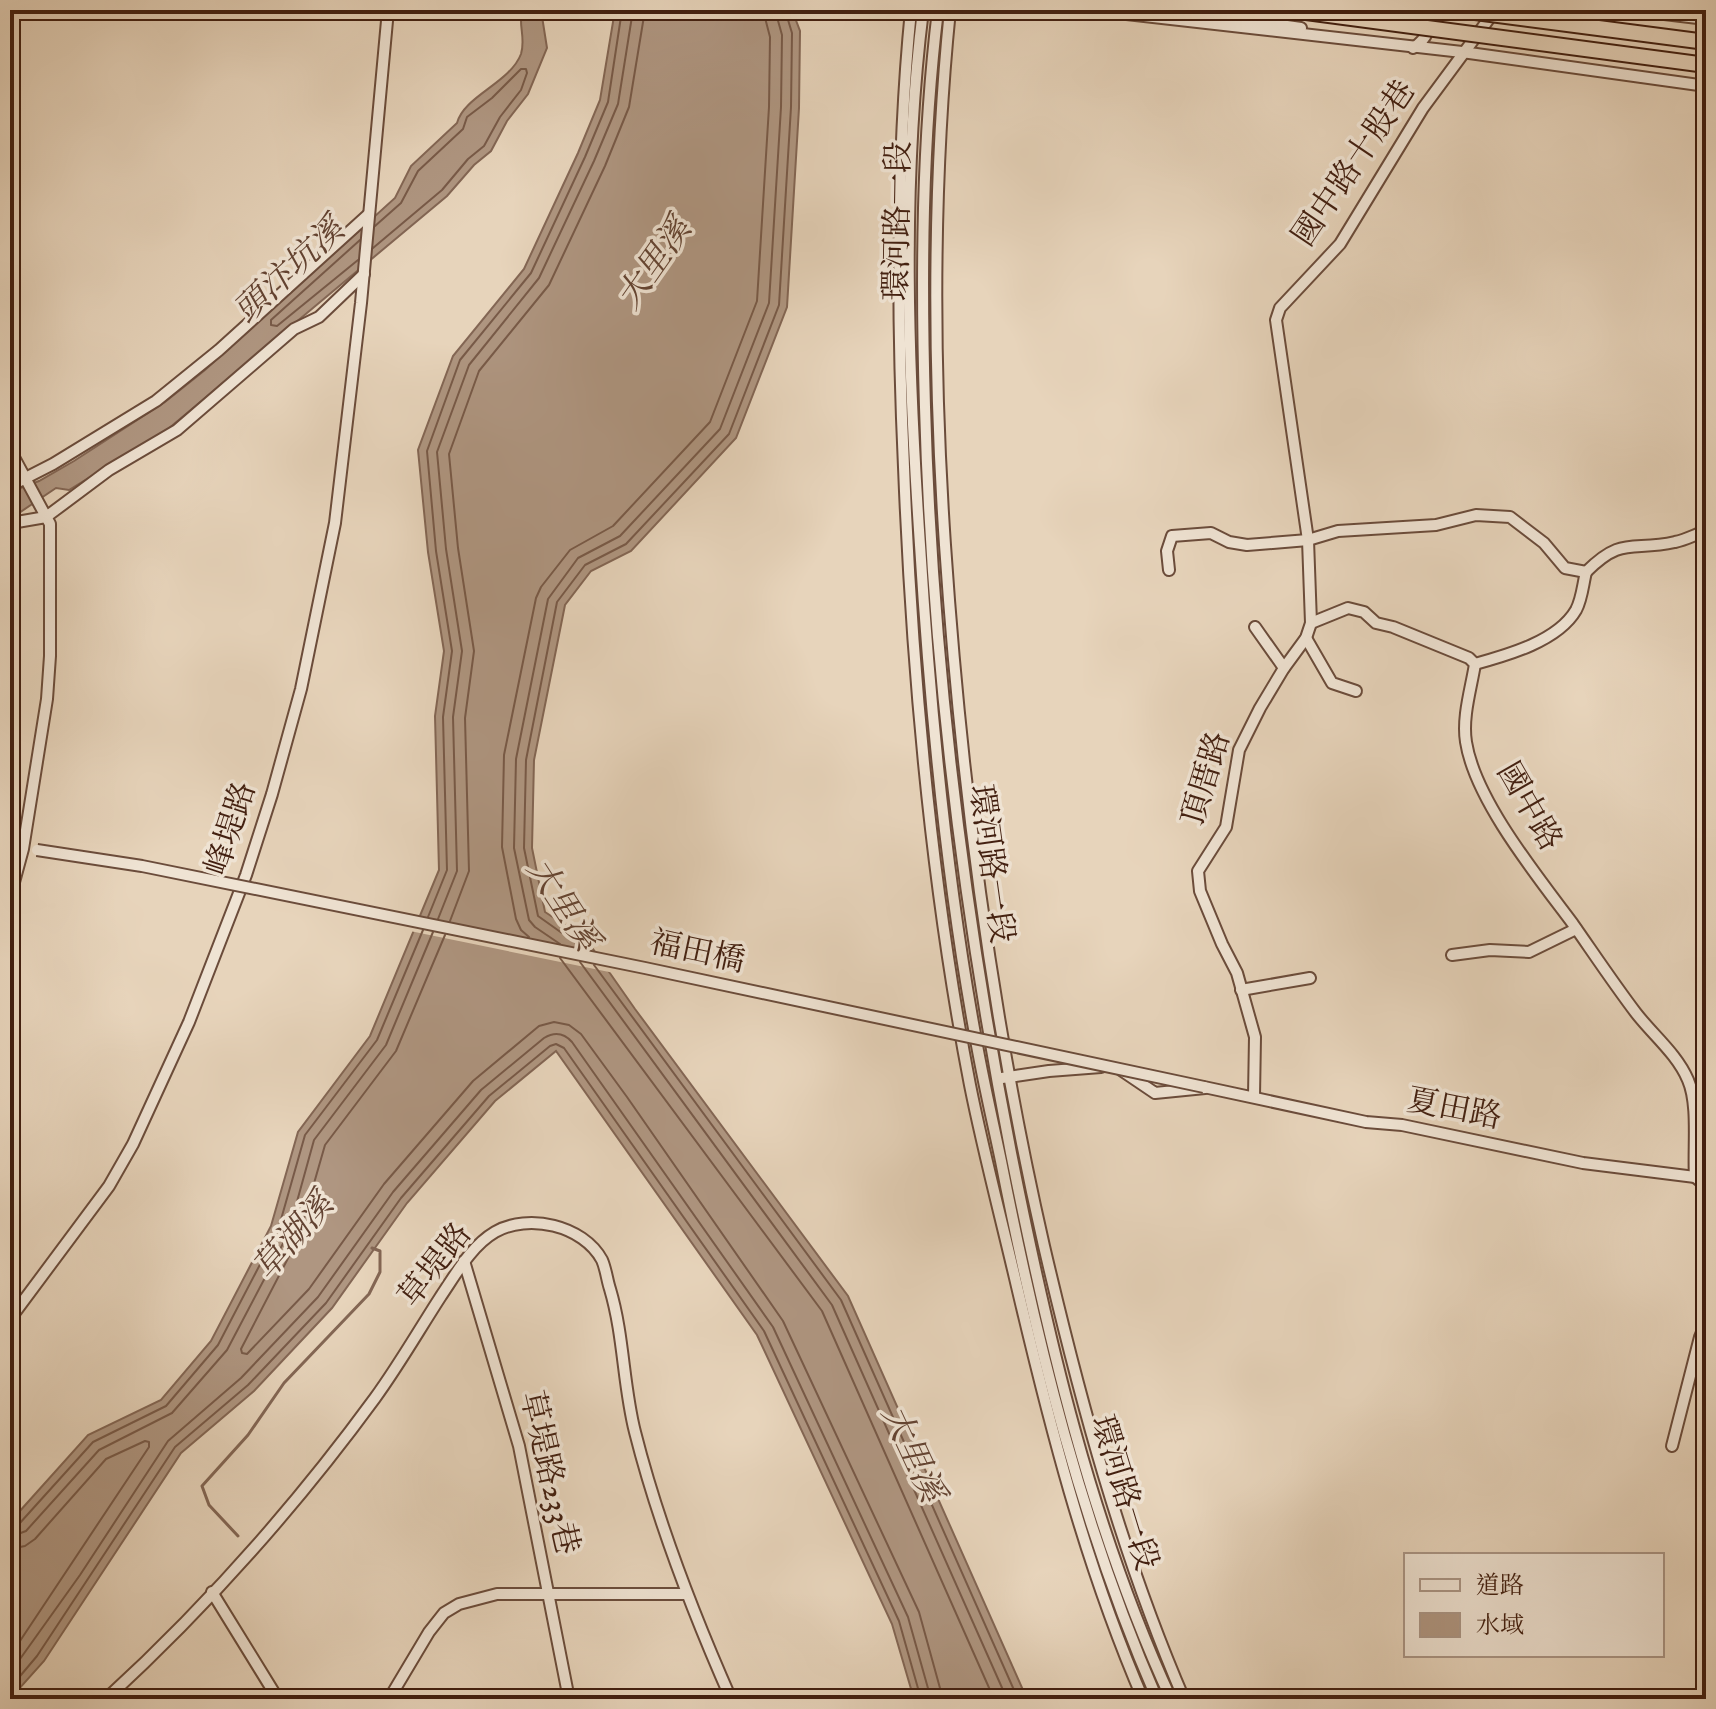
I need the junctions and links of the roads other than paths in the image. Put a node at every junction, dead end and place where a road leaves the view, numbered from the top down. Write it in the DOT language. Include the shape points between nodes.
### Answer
graph roads {
  1 [pos="388,10"];
  2 [pos="911,10"];
  3 [pos="923,10"];
  4 [pos="938,10"];
  5 [pos="950,10"];
  6 [pos="1091,10"];
  7 [pos="1175,10"];
  8 [pos="1291,10"];
  9 [pos="1430,10"];
  10 [pos="1460,10"];
  11 [pos="1495,10"];
  12 [pos="1631,10"];
  13 [pos="1706,19"];
  14 [pos="1346,40"];
  15 [pos="1706,42"];
  16 [pos="1413,48"];
  17 [pos="1462,52"];
  18 [pos="1706,65"];
  19 [pos="1706,86"];
  20 [pos="369,214"];
  21 [pos="364,274"];
  22 [pos="10,450"];
  23 [pos="28,481"];
  24 [pos="10,486"];
  25 [pos="44,513"];
  26 [pos="10,526"];
  27 [pos="1706,531"];
  28 [pos="1308,540"];
  29 [pos="1169,570"];
  30 [pos="1586,572"];
  31 [pos="1311,623"];
  32 [pos="1255,627"];
  33 [pos="1306,638"];
  34 [pos="1475,664"];
  35 [pos="1284,668"];
  36 [pos="1356,691"];
  37 [pos="23,849"];
  38 [pos="10,897"];
  39 [pos="1576,929"];
  40 [pos="1452,955"];
  41 [pos="1310,978"];
  42 [pos="1241,990"];
  43 [pos="1002,1078"];
  44 [pos="984,1082"];
  45 [pos="970,1085"];
  46 [pos="1206,1087"];
  47 [pos="1254,1096"];
  48 [pos="1695,1177"];
  49 [pos="1706,1186"];
  50 [pos="464,1261"];
  51 [pos="10,1319"];
  52 [pos="1706,1323"];
  53 [pos="1672,1446"];
  54 [pos="212,1592"];
  55 [pos="549,1594"];
  56 [pos="686,1594"];
  57 [pos="106,1699"];
  58 [pos="278,1699"];
  59 [pos="389,1699"];
  60 [pos="569,1699"];
  61 [pos="731,1699"];
  62 [pos="1143,1699"];
  63 [pos="1157,1699"];
  64 [pos="1171,1699"];
  65 [pos="1184,1699"];
  1 -- 20 [label="street"];
  2 -- 45 [label="street, 環河路一段" via="897,321 905,504 921,734"];
  3 -- 44 [label="street, 環河路一段" via="911,152 913,436 938,762"];
  4 -- 43 [label="street, 環河路一段" via="924,185 928,490 961,861"];
  5 -- 43 [label="street, 環河路一段" via="937,184 935,322 942,510 959,730"];
  6 -- 14 [label="street"];
  7 -- 14 [label="street" via="1297,27"];
  8 -- 18 [label="main road, bridge"];
  9 -- 16 [label="street" via="1426,36"];
  10 -- 15 [label="main road, bridge"];
  11 -- 17 [label="street, 國中路十股巷"];
  12 -- 13 [label="street"];
  14 -- 16 [label="street"];
  16 -- 17 [label="street"];
  17 -- 19 [label="street"];
  17 -- 28 [label="street, 國中路十股巷" via="1340,244 1280,308 1276,330"];
  20 -- 21 [label="street"];
  20 -- 23 [label="street" via="156,401"];
  21 -- 25 [label="street" via="319,317 294,329 177,430"];
  21 -- 51 [label="street, 峰堤路" via="341,480 323,583 301,689 246,875 189,1022 133,1144 109,1186"];
  22 -- 23 [label="street"];
  23 -- 24 [label="street"];
  23 -- 25 [label="street"];
  25 -- 26 [label="street"];
  25 -- 37 [label="street" via="52,533 50,656"];
  27 -- 30 [label="street" via="1675,542 1621,547"];
  28 -- 29 [label="street" via="1247,545 1211,533 1172,536"];
  28 -- 30 [label="street" via="1338,531 1436,525 1476,515 1510,517 1544,543 1565,568"];
  28 -- 31 [label="street"];
  30 -- 34 [label="street" via="1577,608 1567,621 1519,652"];
  31 -- 33 [label="street, 頂厝路"];
  31 -- 34 [label="street" via="1348,608"];
  32 -- 35 [label="street"];
  33 -- 35 [label="street, 頂厝路"];
  33 -- 36 [label="street" via="1332,683"];
  34 -- 39 [label="street, 國中路" via="1466,743 1478,778 1517,848"];
  35 -- 42 [label="street, 頂厝路" via="1239,750 1226,827 1198,871 1200,891"];
  37 -- 38 [label="street"];
  37 -- 46 [label="street, 福田橋, bridge" via="142,866"];
  39 -- 40 [label="street" via="1529,952"];
  39 -- 48 [label="street, 國中路" via="1689,1081"];
  41 -- 42 [label="street"];
  42 -- 47 [label="street, 頂厝路" via="1255,1037"];
  43 -- 44 [label="street"];
  43 -- 46 [label="street" via="1096,1067 1123,1071 1155,1093"];
  43 -- 64 [label="street, 環河路一段" via="1055,1355 1130,1604"];
  43 -- 65 [label="street, 環河路一段" via="1092,1437 1143,1599"];
  44 -- 45 [label="street"];
  44 -- 63 [label="street, 環河路一段" via="1050,1384 1128,1630"];
  45 -- 62 [label="street, 環河路一段" via="1068,1492"];
  46 -- 47 [label="street, 夏田路"];
  47 -- 48 [label="street, 夏田路" via="1583,1163"];
  48 -- 49 [label="street"];
  50 -- 54 [label="street, 草堤路" via="376,1396"];
  50 -- 55 [label="street, 草堤路233巷" via="519,1446"];
  50 -- 56 [label="street, 草堤路" via="494,1232 526,1222 570,1233 602,1261 618,1316 635,1431"];
  52 -- 53 [label="street"];
  54 -- 57 [label="street, 草堤路"];
  54 -- 58 [label="street"];
  55 -- 56 [label="street"];
  55 -- 59 [label="street" via="497,1594 444,1613"];
  55 -- 60 [label="street, 草堤路233巷"];
  56 -- 61 [label="street, 草堤路"];
}
